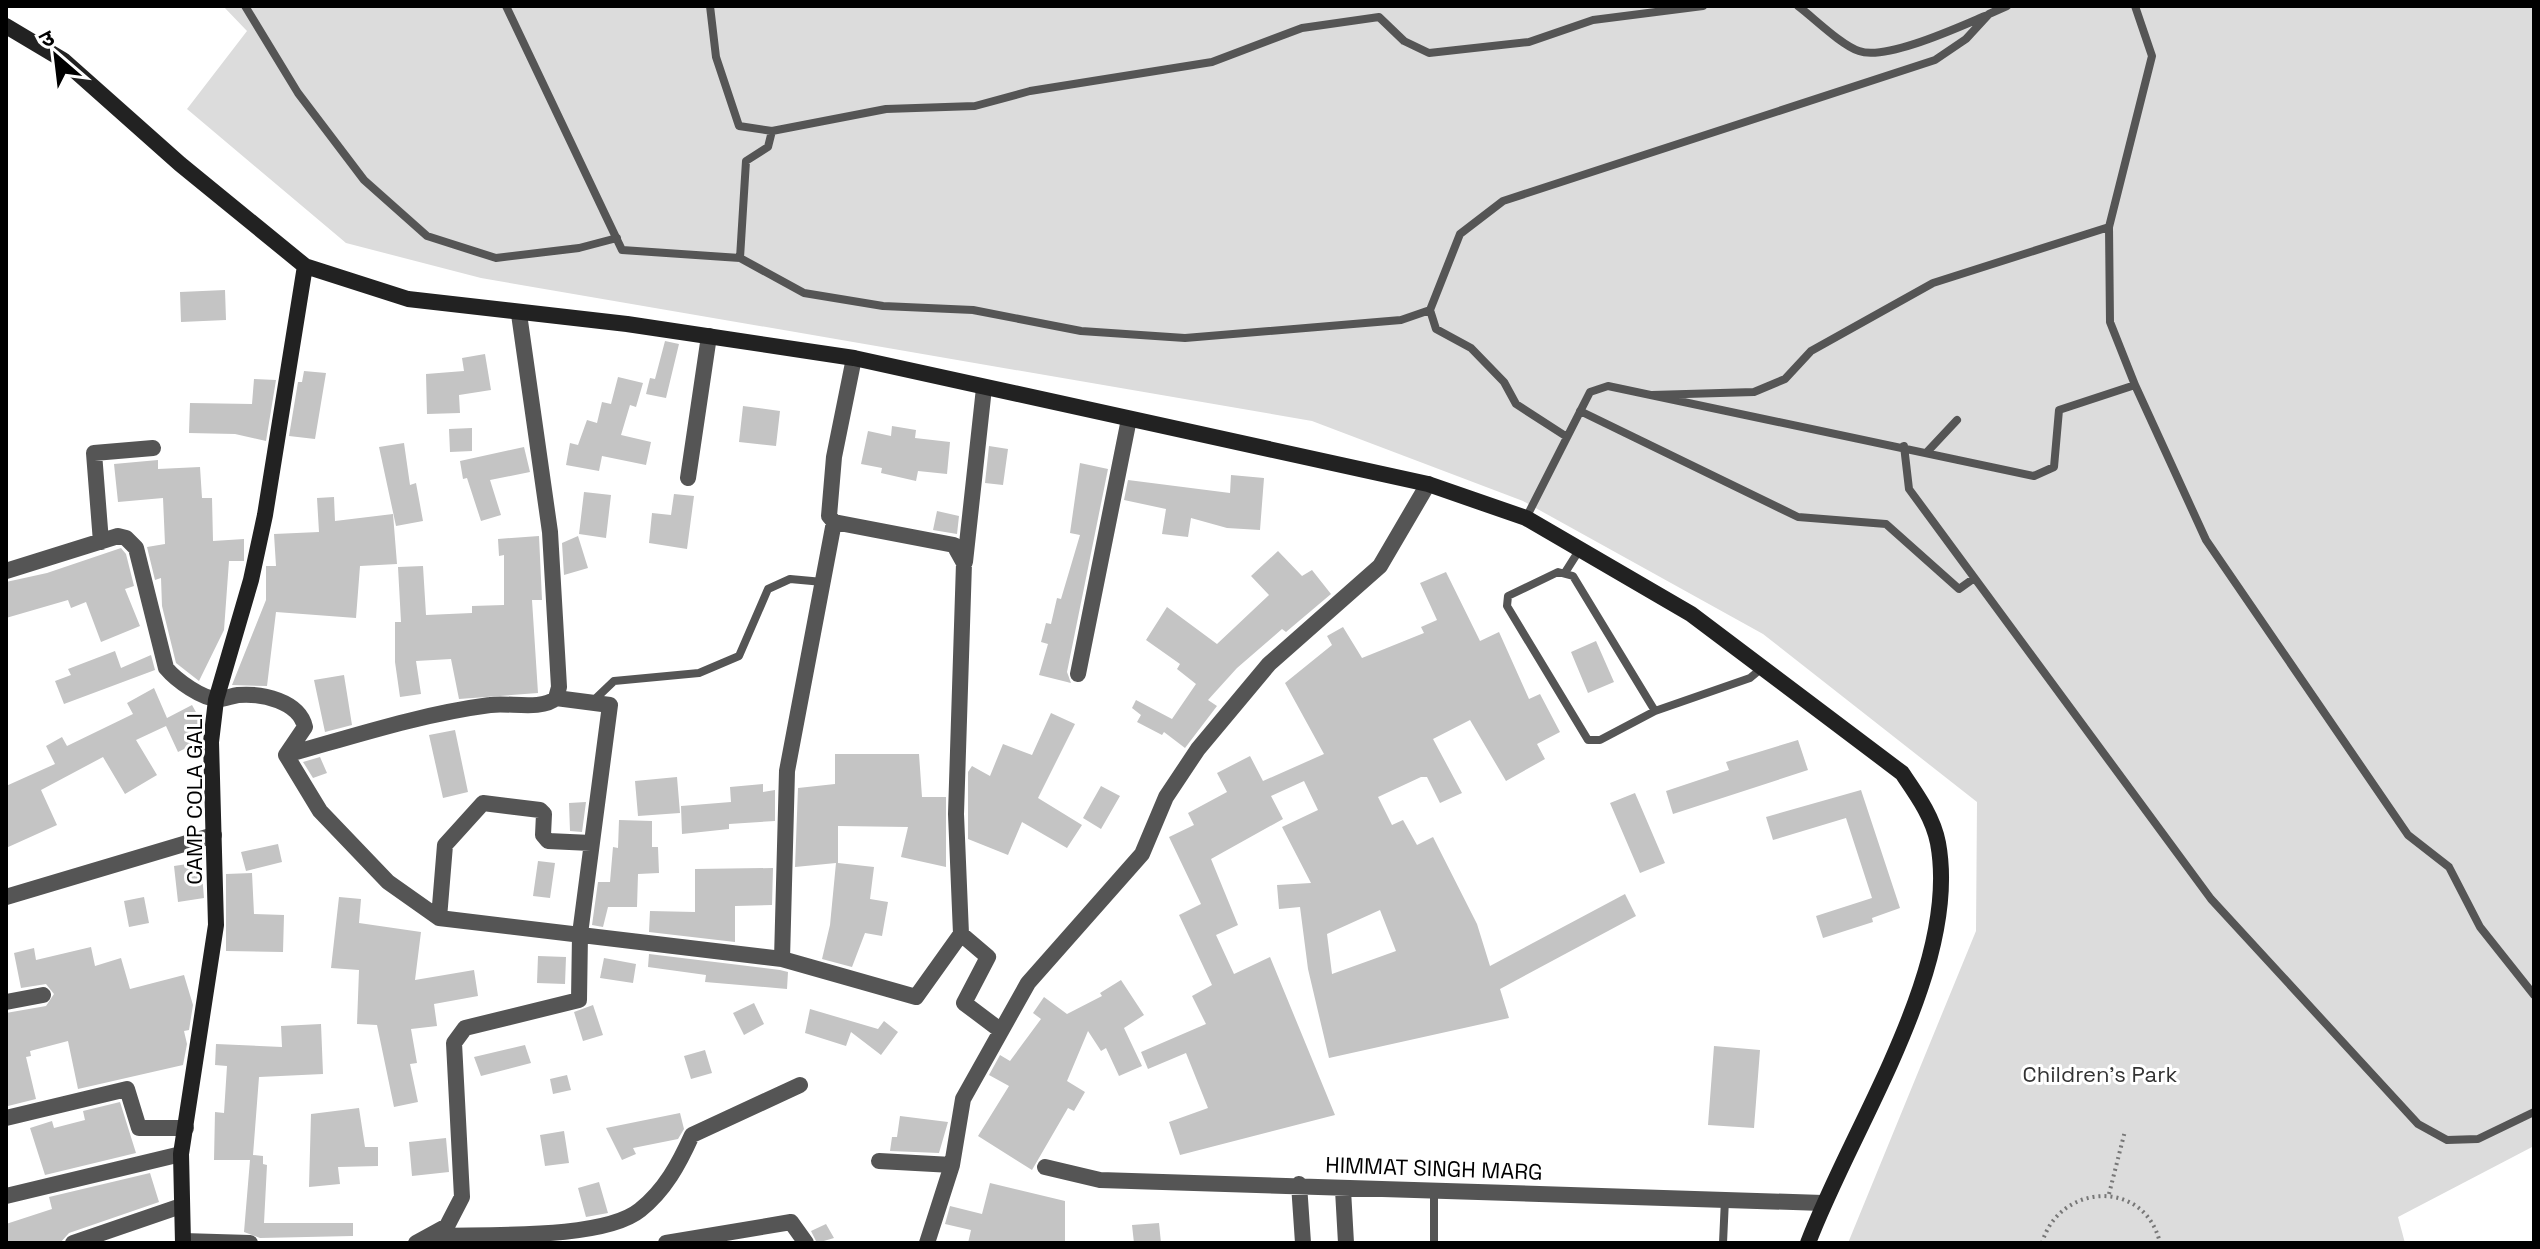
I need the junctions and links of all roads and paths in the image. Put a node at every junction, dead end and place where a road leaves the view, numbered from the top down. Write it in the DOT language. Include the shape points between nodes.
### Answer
graph roads {
  1 [pos="245,6"];
  2 [pos="506,6"];
  3 [pos="710,6"];
  4 [pos="1703,6"];
  5 [pos="1798,6"];
  6 [pos="2007,6"];
  7 [pos="2127,6"];
  8 [pos="2135,10"];
  9 [pos="1989,14"];
  10 [pos="6,26"];
  11 [pos="772,131"];
  12 [pos="2109,227"];
  13 [pos="617,238"];
  14 [pos="740,258"];
  15 [pos="305,266"];
  16 [pos="1430,310"];
  17 [pos="519,314"];
  18 [pos="709,336"];
  19 [pos="854,358"];
  20 [pos="2135,385"];
  21 [pos="984,388"];
  22 [pos="1652,395"];
  23 [pos="1580,411"];
  24 [pos="1129,419"];
  25 [pos="1957,420"];
  26 [pos="1567,437"];
  27 [pos="1904,446"];
  28 [pos="153,448"];
  29 [pos="1928,451"];
  30 [pos="688,478"];
  31 [pos="1428,484"];
  32 [pos="1526,518"];
  33 [pos="834,522"];
  34 [pos="101,542"];
  35 [pos="1580,549"];
  36 [pos="964,563"];
  37 [pos="6,571"];
  38 [pos="1566,571"];
  39 [pos="1973,579"];
  40 [pos="823,582"];
  41 [pos="1762,668"];
  42 [pos="1078,674"];
  43 [pos="556,698"];
  44 [pos="216,700"];
  45 [pos="592,702"];
  46 [pos="1655,711"];
  47 [pos="286,755"];
  48 [pos="214,835"];
  49 [pos="591,843"];
  50 [pos="6,897"];
  51 [pos="439,918"];
  52 [pos="580,934"];
  53 [pos="961,934"];
  54 [pos="782,959"];
  55 [pos="43,995"];
  56 [pos="2534,995"];
  57 [pos="6,1002"];
  58 [pos="1000,1030"];
  59 [pos="800,1085"];
  60 [pos="2534,1112"];
  61 [pos="6,1118"];
  62 [pos="186,1128"];
  63 [pos="2125,1131"];
  64 [pos="181,1154"];
  65 [pos="879,1161"];
  66 [pos="952,1165"];
  67 [pos="1045,1167"];
  68 [pos="1299,1184"];
  69 [pos="1343,1190"];
  70 [pos="1434,1192"];
  71 [pos="2109,1194"];
  72 [pos="6,1196"];
  73 [pos="1725,1199"];
  74 [pos="1823,1203"];
  75 [pos="181,1206"];
  76 [pos="433,1236"];
  77 [pos="600,1236"];
  78 [pos="183,1242"];
  79 [pos="73,1243"];
  80 [pos="250,1243"];
  81 [pos="416,1243"];
  82 [pos="666,1243"];
  83 [pos="806,1243"];
  84 [pos="927,1243"];
  85 [pos="1303,1243"];
  86 [pos="1346,1243"];
  87 [pos="1434,1243"];
  88 [pos="1723,1243"];
  89 [pos="1808,1243"];
  90 [pos="2042,1243"];
  91 [pos="2160,1243"];
  1 -- 13 [label="lane" via="298,93 364,180 427,236 496,258"];
  2 -- 13 [label="lane"];
  3 -- 11 [label="lane" via="716,57 739,126"];
  4 -- 11 [label="lane" via="1593,20 1529,42 1429,53 1404,41 1379,17 1302,28 1212,62 1030,91 975,106 886,109"];
  5 -- 9 [label="lane" via="1859,51 1878,53"];
  6 -- 9 [label="lane"];
  7 -- 8 [label="lane"];
  8 -- 12 [label="lane" via="2152,56"];
  9 -- 16 [label="lane" via="1966,39 1935,60 1503,201 1460,234"];
  10 -- 15 [label="street" via="63,60"];
  11 -- 14 [label="lane" via="768,147 746,161"];
  12 -- 20 [label="lane" via="2110,322"];
  12 -- 22 [label="lane" via="1933,283 1811,351 1785,379 1754,392"];
  13 -- 14 [label="lane" via="622,250"];
  14 -- 16 [label="lane" via="804,293 883,306 973,310 1081,331 1185,338 1401,320"];
  15 -- 17 [label="street" via="408,299"];
  15 -- 44 [label="street, CAMP COLA GALI" via="265,515"];
  16 -- 26 [label="lane" via="1436,329 1471,348 1504,382 1516,404"];
  17 -- 18 [label="street"];
  17 -- 43 [label="street" via="550,532"];
  18 -- 19 [label="street"];
  18 -- 30 [label="street"];
  19 -- 21 [label="street"];
  19 -- 33 [label="street" via="834,457 828,511"];
  20 -- 29 [label="lane" via="2059,410 2054,467 2045,474 2034,476"];
  20 -- 56 [label="lane" via="2206,540 2408,835 2449,867 2480,927"];
  21 -- 24 [label="street"];
  21 -- 36 [label="street"];
  22 -- 23 [label="lane" via="1608,386 1590,392"];
  22 -- 27 [label="lane"];
  23 -- 26 [label="lane"];
  23 -- 39 [label="lane" via="1798,517 1886,524 1959,589"];
  24 -- 31 [label="street"];
  24 -- 42 [label="street"];
  25 -- 29 [label="lane"];
  26 -- 32 [label="lane"];
  27 -- 29 [label="lane"];
  27 -- 39 [label="lane" via="1909,489"];
  28 -- 34 [label="street" via="94,453"];
  31 -- 32 [label="street"];
  31 -- 58 [label="street" via="1380,566 1269,664 1198,749 1166,797 1142,854 1028,983"];
  32 -- 35 [label="street"];
  33 -- 36 [label="street" via="954,545"];
  33 -- 40 [label="street"];
  34 -- 37 [label="street"];
  34 -- 44 [label="street" via="118,536 133,542 166,668 174,678"];
  35 -- 38 [label="lane"];
  35 -- 41 [label="street" via="1691,614"];
  36 -- 53 [label="street" via="956,814"];
  38 -- 46 [label="lane"];
  38 -- 46 [label="lane" via="1508,596 1507,606 1588,740 1600,740"];
  39 -- 60 [label="lane" via="2211,899 2418,1124 2447,1140 2478,1139"];
  40 -- 45 [label="lane" via="790,579 768,589 739,656 699,673 614,681"];
  40 -- 54 [label="street" via="787,771"];
  41 -- 46 [label="lane" via="1750,678"];
  41 -- 74 [label="street" via="1902,773 1925,807 1937,841 1938,919 1927,965 1871,1105"];
  43 -- 45 [label="street"];
  43 -- 47 [label="street" via="433,714"];
  44 -- 47 [label="street" via="240,695 291,704 301,712 305,727"];
  44 -- 48 [label="street, CAMP COLA GALI" via="211,742"];
  45 -- 49 [label="street" via="610,705"];
  47 -- 51 [label="street" via="320,811 388,882"];
  48 -- 50 [label="street"];
  48 -- 62 [label="street, CAMP COLA GALI" via="216,925"];
  49 -- 51 [label="street" via="548,841 540,810 483,803 445,845"];
  49 -- 52 [label="street"];
  51 -- 52 [label="street"];
  52 -- 54 [label="street"];
  52 -- 76 [label="street" via="579,1000 465,1028 455,1037 462,1197 447,1226"];
  53 -- 54 [label="street" via="916,997"];
  53 -- 58 [label="street" via="988,957 964,1003"];
  55 -- 57 [label="street"];
  58 -- 66 [label="street" via="963,1099"];
  59 -- 77 [label="street" via="692,1135 676,1172 639,1211"];
  61 -- 62 [label="street" via="127,1089 139,1128"];
  62 -- 64 [label="street, CAMP COLA GALI"];
  63 -- 71 [label="path"];
  64 -- 72 [label="street"];
  64 -- 75 [label="street, CAMP COLA GALI"];
  65 -- 66 [label="street"];
  66 -- 84 [label="street"];
  67 -- 68 [label="street, HIMMAT SINGH MARG" via="1100,1180"];
  68 -- 69 [label="street, HIMMAT SINGH MARG"];
  68 -- 85 [label="street"];
  69 -- 70 [label="street, HIMMAT SINGH MARG"];
  69 -- 86 [label="street"];
  70 -- 73 [label="street, HIMMAT SINGH MARG"];
  70 -- 87 [label="lane"];
  71 -- 90 [label="path" via="2074,1204 2055,1220"];
  71 -- 91 [label="path" via="2127,1200 2146,1216"];
  73 -- 74 [label="street, HIMMAT SINGH MARG"];
  73 -- 88 [label="lane"];
  74 -- 89 [label="street"];
  75 -- 78 [label="street, CAMP COLA GALI"];
  75 -- 79 [label="street"];
  76 -- 77 [label="street"];
  76 -- 81 [label="street"];
  78 -- 80 [label="street"];
  82 -- 83 [label="street" via="791,1222"];
}
